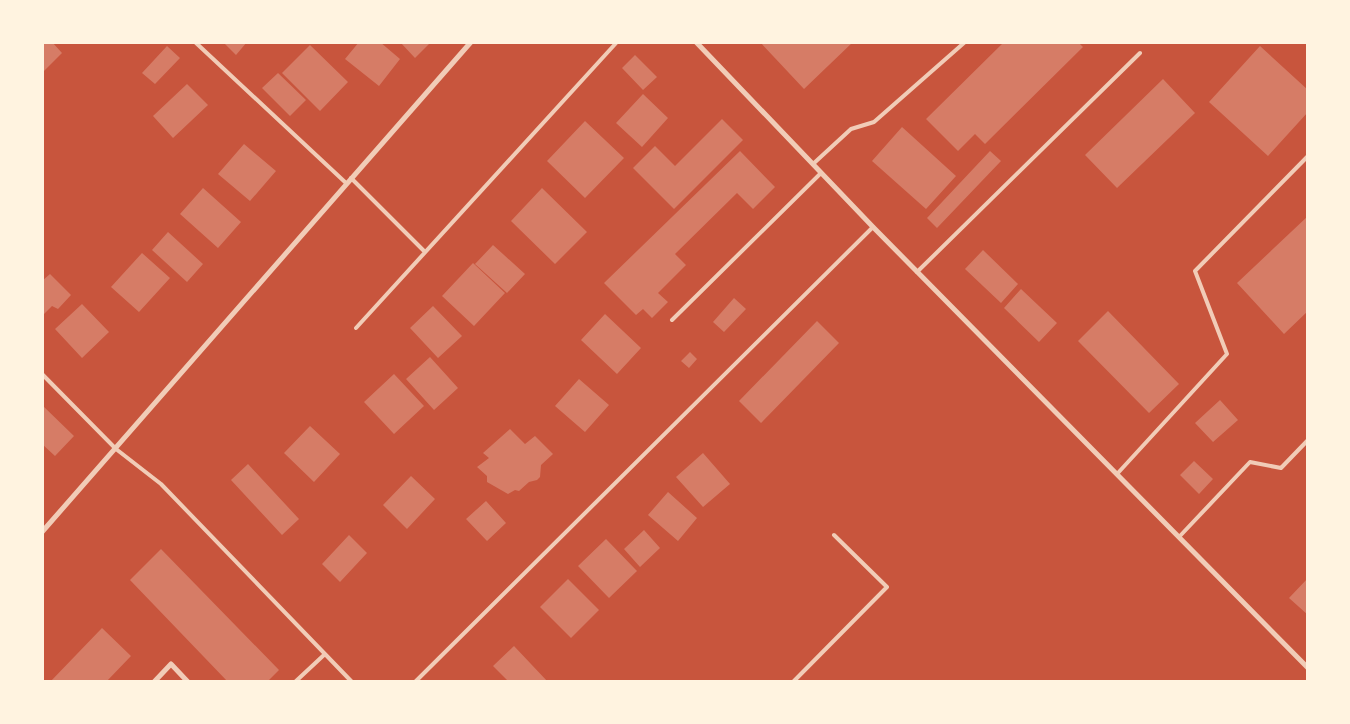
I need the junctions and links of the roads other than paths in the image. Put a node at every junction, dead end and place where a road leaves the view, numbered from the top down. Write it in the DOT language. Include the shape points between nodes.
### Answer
graph roads {
  1 [pos="195,42"];
  2 [pos="471,42"];
  3 [pos="617,42"];
  4 [pos="696,42"];
  5 [pos="965,42"];
  6 [pos="1140,53"];
  7 [pos="1308,156"];
  8 [pos="813,164"];
  9 [pos="821,173"];
  10 [pos="351,178"];
  11 [pos="346,183"];
  12 [pos="873,227"];
  13 [pos="425,252"];
  14 [pos="917,272"];
  15 [pos="672,320"];
  16 [pos="356,328"];
  17 [pos="42,374"];
  18 [pos="1308,440"];
  19 [pos="116,449"];
  20 [pos="1117,474"];
  21 [pos="42,532"];
  22 [pos="834,535"];
  23 [pos="1179,537"];
  24 [pos="325,654"];
  25 [pos="1308,668"];
  26 [pos="154,682"];
  27 [pos="188,682"];
  28 [pos="295,682"];
  29 [pos="352,682"];
  30 [pos="415,682"];
  31 [pos="793,682"];
  1 -- 11 [label="lane"];
  2 -- 10 [label="street"];
  3 -- 13 [label="lane"];
  4 -- 8 [label="street"];
  5 -- 8 [label="lane" via="874,122 851,129"];
  6 -- 14 [label="lane"];
  7 -- 20 [label="lane" via="1195,271 1227,354"];
  8 -- 9 [label="street"];
  9 -- 12 [label="street"];
  9 -- 15 [label="lane"];
  10 -- 11 [label="street"];
  10 -- 13 [label="lane"];
  11 -- 19 [label="street"];
  12 -- 14 [label="street"];
  12 -- 30 [label="lane"];
  13 -- 16 [label="lane"];
  14 -- 20 [label="street"];
  17 -- 19 [label="lane"];
  18 -- 23 [label="lane" via="1281,468 1250,462"];
  19 -- 21 [label="street"];
  19 -- 24 [label="lane" via="161,484"];
  20 -- 23 [label="street"];
  22 -- 31 [label="lane" via="887,587"];
  23 -- 25 [label="street"];
  24 -- 28 [label="lane"];
  24 -- 29 [label="lane"];
  26 -- 27 [label="street" via="171,664"];
}
